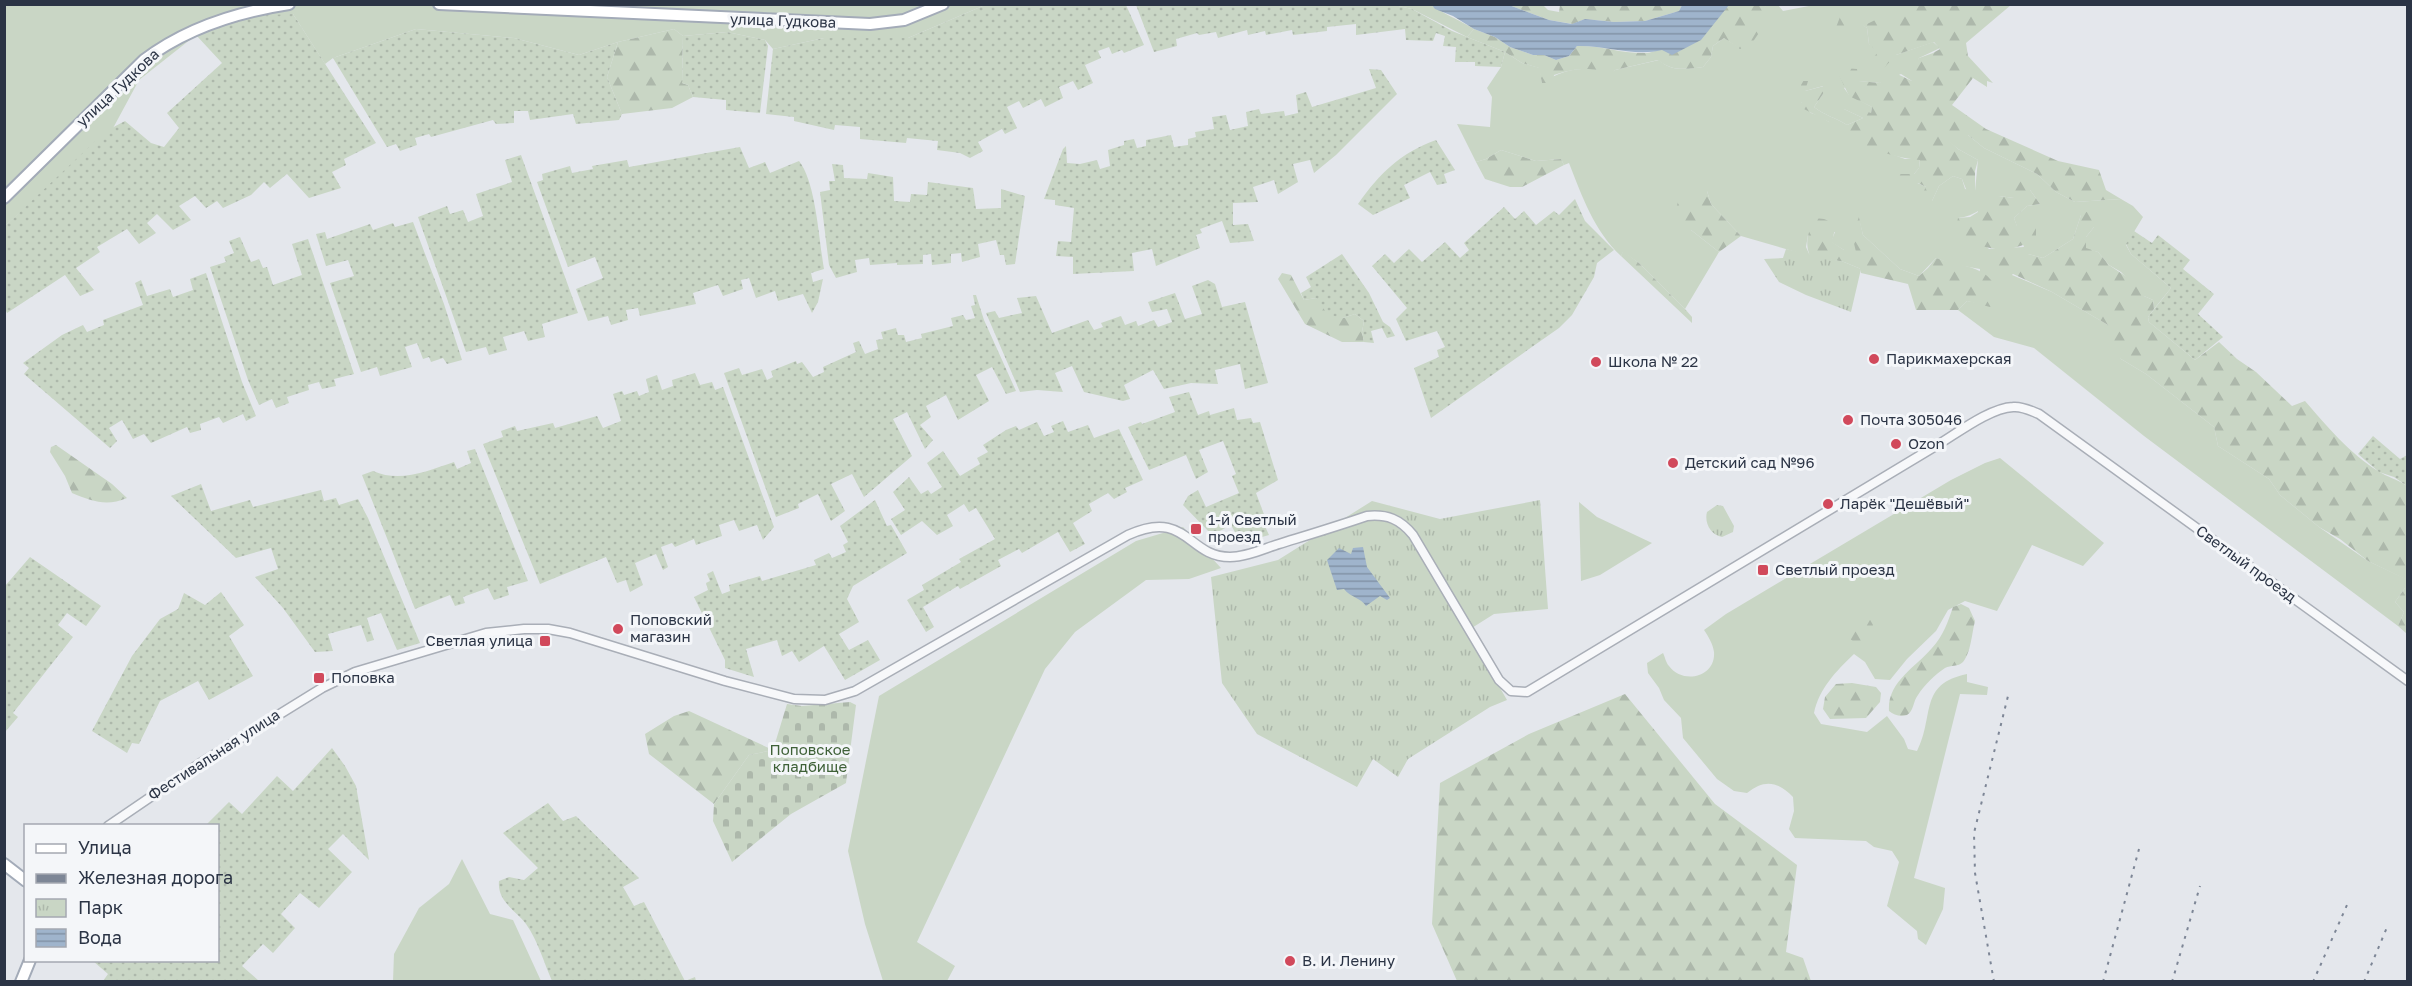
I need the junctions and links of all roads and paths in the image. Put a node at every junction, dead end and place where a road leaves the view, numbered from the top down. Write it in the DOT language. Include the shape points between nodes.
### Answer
graph roads {
  1 [pos="289,4"];
  2 [pos="439,4"];
  3 [pos="943,4"];
  4 [pos="4,198"];
  5 [pos="2408,681"];
  6 [pos="322,688"];
  7 [pos="110,824"];
  8 [pos="4,864"];
  9 [pos="24,879"];
  10 [pos="29,962"];
  11 [pos="21,981"];
  1 -- 4 [label="main road, улица Гудкова" via="213,23 164,45"];
  2 -- 3 [label="main road, улица Гудкова" via="870,24 904,20"];
  5 -- 6 [label="street, Светлый проезд" via="2039,414 2015,406 1994,412 1934,447 1527,692 1511,691 1499,680 1413,535 1394,518 1380,515 1232,557 1209,552 1167,527 1147,528 1128,535 855,691 825,700 776,695 587,638 524,629 486,633 355,672"];
  6 -- 7 [label="street, Фестивальная улица"];
  8 -- 9 [label="main road"];
  10 -- 11 [label="main road"];
}
